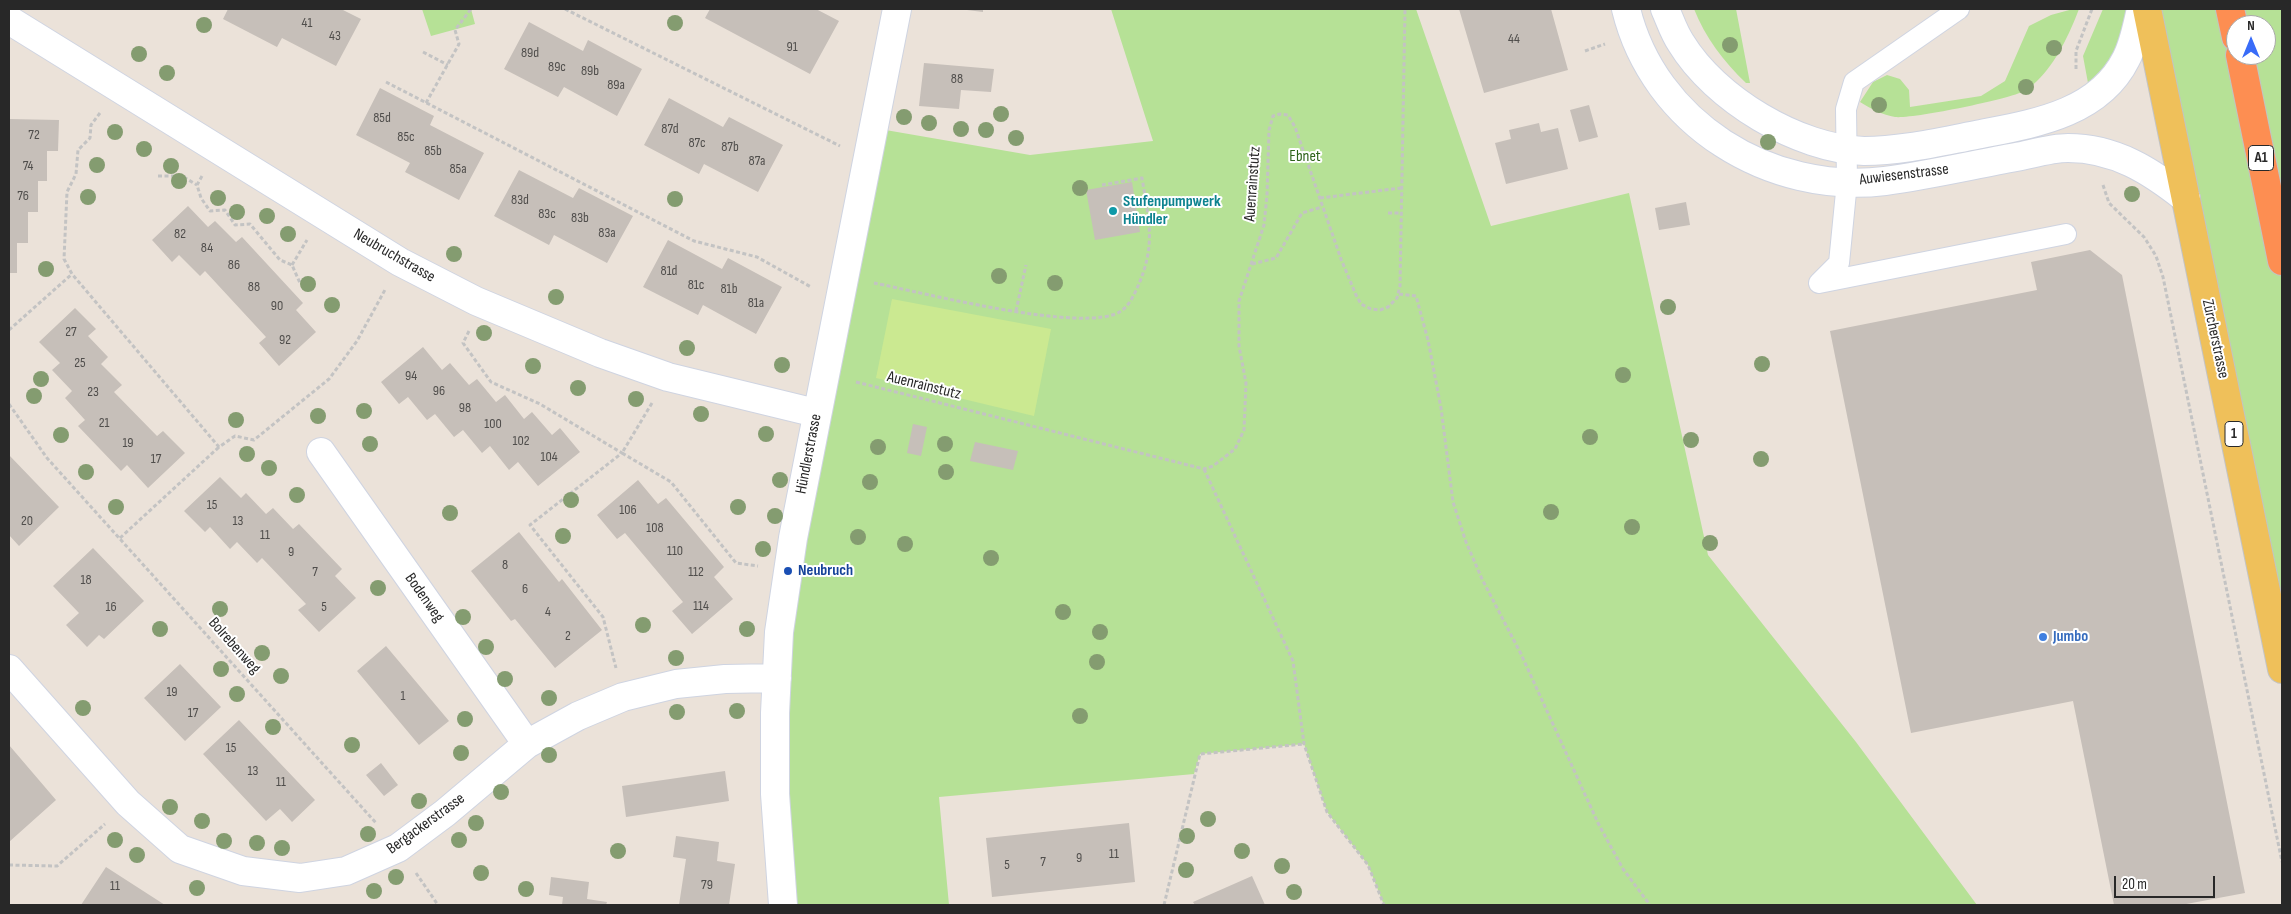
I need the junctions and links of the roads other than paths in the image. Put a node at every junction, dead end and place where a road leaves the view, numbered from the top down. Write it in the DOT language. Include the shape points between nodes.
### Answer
graph roads {
  1 [pos="895,9"];
  2 [pos="1626,9"];
  3 [pos="1666,9"];
  4 [pos="1959,9"];
  5 [pos="2141,9"];
  6 [pos="2148,9"];
  7 [pos="9,20"];
  8 [pos="2242,65"];
  9 [pos="1848,150"];
  10 [pos="1847,182"];
  11 [pos="2186,199"];
  12 [pos="2066,234"];
  13 [pos="2282,261"];
  14 [pos="816,413"];
  15 [pos="321,452"];
  16 [pos="9,669"];
  17 [pos="2282,669"];
  18 [pos="777,678"];
  19 [pos="527,744"];
  20 [pos="783,905"];
  1 -- 14 [label="street, Hündlerstrasse"];
  2 -- 10 [label="street, Auwiesenstrasse" via="1647,64 1675,103 1703,130 1746,158 1772,168 1796,176"];
  3 -- 9 [label="street, Auwiesenstrasse" via="1681,44 1726,93 1798,136"];
  4 -- 9 [label="lane" via="1854,82 1846,109"];
  5 -- 9 [label="street, Auwiesenstrasse" via="2130,48 2118,73 2096,94 2072,110 2032,124 1933,144"];
  6 -- 11 [label="main road, Zürcherstrasse / 1"];
  7 -- 14 [label="street, Neubruchstrasse" via="400,262 476,301 600,353 668,377"];
  8 -- 13 [label="highway, A1"];
  9 -- 10 [label="lane"];
  10 -- 11 [label="street, Auwiesenstrasse" via="1883,181 1937,173 2067,148 2127,159 2156,175"];
  10 -- 12 [label="lane" via="1840,263 1819,283"];
  11 -- 17 [label="main road, Zürcherstrasse / 1"];
  14 -- 18 [label="street, Hündlerstrasse" via="792,538 779,632"];
  15 -- 19 [label="street, Bodenweg"];
  16 -- 19 [label="street, Bergackerstrasse" via="128,803 180,849 244,872 300,878 346,872 398,848"];
  18 -- 19 [label="street, Bergackerstrasse" via="684,683 623,697 578,716"];
  18 -- 20 [label="street, Hündlerstrasse" via="775,794"];
}
